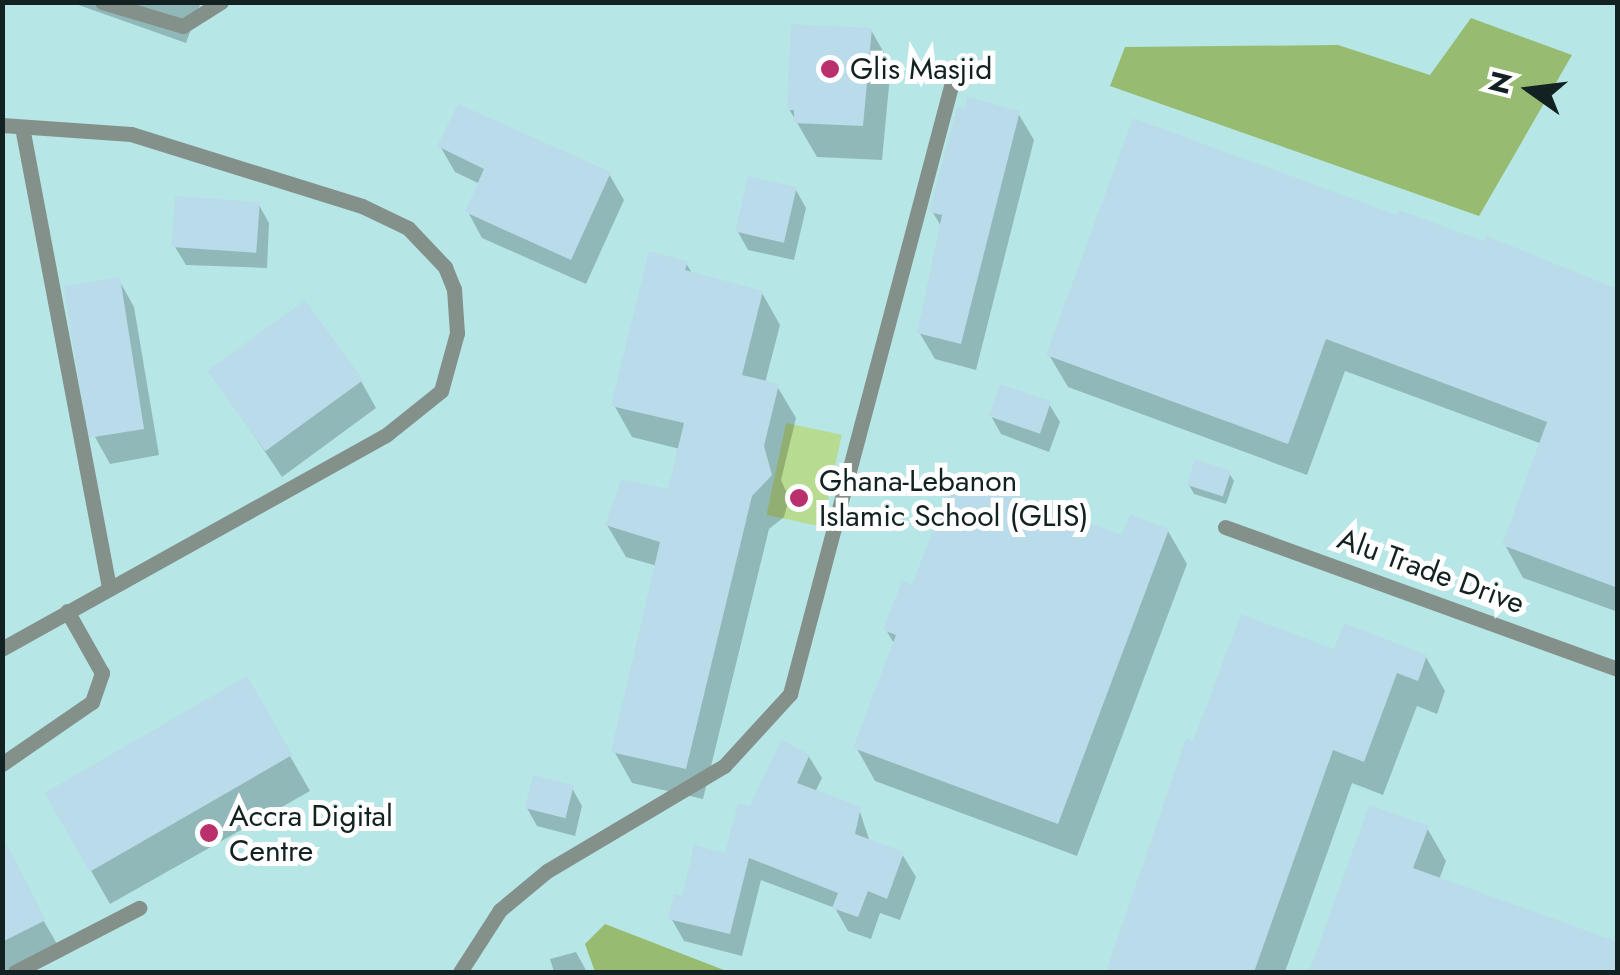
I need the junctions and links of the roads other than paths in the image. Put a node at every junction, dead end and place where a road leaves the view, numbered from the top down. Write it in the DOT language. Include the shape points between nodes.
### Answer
graph roads {
  1 [pos="102,2"];
  2 [pos="221,2"];
  3 [pos="956,67"];
  4 [pos="2,125"];
  5 [pos="22,127"];
  6 [pos="1225,527"];
  7 [pos="109,587"];
  8 [pos="67,611"];
  9 [pos="2,648"];
  10 [pos="1618,669"];
  11 [pos="2,764"];
  12 [pos="140,908"];
  13 [pos="15,972"];
  14 [pos="461,972"];
  1 -- 2 [label="lane" via="183,26"];
  3 -- 14 [label="lane" via="790,694 724,766 547,871 500,910"];
  4 -- 5 [label="lane"];
  5 -- 7 [label="lane"];
  5 -- 7 [label="lane" via="131,134 320,189 408,228 438,257 454,290 452,366 422,410"];
  6 -- 10 [label="lane, Alu Trade Drive"];
  7 -- 8 [label="lane"];
  8 -- 9 [label="lane"];
  8 -- 11 [label="lane" via="102,673 92,702"];
  12 -- 13 [label="lane"];
}
